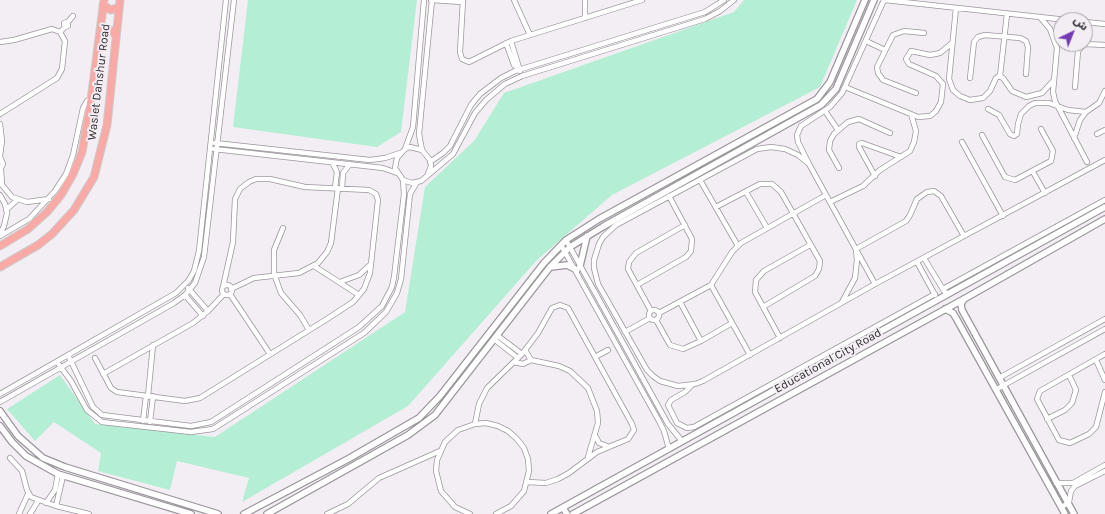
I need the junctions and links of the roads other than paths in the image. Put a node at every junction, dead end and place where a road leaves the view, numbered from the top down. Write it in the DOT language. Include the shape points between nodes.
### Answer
graph roads {
  1 [pos="226,0"];
  2 [pos="234,0"];
  3 [pos="424,0"];
  4 [pos="432,0"];
  5 [pos="514,0"];
  6 [pos="585,0"];
  7 [pos="642,0"];
  8 [pos="724,0"];
  9 [pos="734,0"];
  10 [pos="865,0"];
  11 [pos="874,0"];
  12 [pos="884,0"];
  13 [pos="463,1"];
  14 [pos="103,2"];
  15 [pos="120,4"];
  16 [pos="956,8"];
  17 [pos="1007,14"];
  18 [pos="73,16"];
  19 [pos="1040,17"];
  20 [pos="585,18"];
  21 [pos="1053,18"];
  22 [pos="1093,23"];
  23 [pos="1105,24"];
  24 [pos="60,32"];
  25 [pos="100,33"];
  26 [pos="924,33"];
  27 [pos="116,35"];
  28 [pos="530,35"];
  29 [pos="1004,37"];
  30 [pos="511,41"];
  31 [pos="0,42"];
  32 [pos="866,42"];
  33 [pos="506,43"];
  34 [pos="952,43"];
  35 [pos="1093,44"];
  36 [pos="1105,45"];
  37 [pos="885,50"];
  38 [pos="1078,52"];
  39 [pos="520,70"];
  40 [pos="1026,74"];
  41 [pos="522,76"];
  42 [pos="1000,76"];
  43 [pos="970,78"];
  44 [pos="1054,80"];
  45 [pos="950,82"];
  46 [pos="943,84"];
  47 [pos="845,87"];
  48 [pos="1075,87"];
  49 [pos="1105,91"];
  50 [pos="916,93"];
  51 [pos="91,100"];
  52 [pos="1057,105"];
  53 [pos="988,109"];
  54 [pos="825,111"];
  55 [pos="1086,112"];
  56 [pos="0,114"];
  57 [pos="911,114"];
  58 [pos="0,124"];
  59 [pos="1041,129"];
  60 [pos="838,130"];
  61 [pos="1105,130"];
  62 [pos="890,133"];
  63 [pos="1097,134"];
  64 [pos="982,135"];
  65 [pos="1074,138"];
  66 [pos="962,142"];
  67 [pos="210,145"];
  68 [pos="217,146"];
  69 [pos="404,149"];
  70 [pos="422,150"];
  71 [pos="400,153"];
  72 [pos="0,157"];
  73 [pos="901,157"];
  74 [pos="1105,160"];
  75 [pos="332,162"];
  76 [pos="430,162"];
  77 [pos="1087,162"];
  78 [pos="350,164"];
  79 [pos="698,164"];
  80 [pos="809,164"];
  81 [pos="839,168"];
  82 [pos="0,169"];
  83 [pos="702,171"];
  84 [pos="1033,172"];
  85 [pos="397,173"];
  86 [pos="427,176"];
  87 [pos="875,176"];
  88 [pos="403,180"];
  89 [pos="700,180"];
  90 [pos="417,182"];
  91 [pos="339,188"];
  92 [pos="746,192"];
  93 [pos="1045,193"];
  94 [pos="0,195"];
  95 [pos="669,196"];
  96 [pos="826,196"];
  97 [pos="49,199"];
  98 [pos="17,200"];
  99 [pos="1105,200"];
  100 [pos="830,202"];
  101 [pos="716,207"];
  102 [pos="1105,207"];
  103 [pos="6,209"];
  104 [pos="793,214"];
  105 [pos="1003,216"];
  106 [pos="1105,219"];
  107 [pos="685,225"];
  108 [pos="283,228"];
  109 [pos="767,228"];
  110 [pos="0,235"];
  111 [pos="587,236"];
  112 [pos="964,236"];
  113 [pos="566,240"];
  114 [pos="561,245"];
  115 [pos="810,245"];
  116 [pos="0,246"];
  117 [pos="738,246"];
  118 [pos="570,247"];
  119 [pos="856,249"];
  120 [pos="565,252"];
  121 [pos="1022,252"];
  122 [pos="924,258"];
  123 [pos="917,262"];
  124 [pos="1029,262"];
  125 [pos="371,264"];
  126 [pos="314,266"];
  127 [pos="0,267"];
  128 [pos="550,268"];
  129 [pos="578,268"];
  130 [pos="274,274"];
  131 [pos="340,282"];
  132 [pos="875,284"];
  133 [pos="185,285"];
  134 [pos="637,285"];
  135 [pos="711,285"];
  136 [pos="223,287"];
  137 [pos="231,288"];
  138 [pos="943,289"];
  139 [pos="190,290"];
  140 [pos="224,294"];
  141 [pos="230,294"];
  142 [pos="935,294"];
  143 [pos="948,294"];
  144 [pos="185,295"];
  145 [pos="359,295"];
  146 [pos="964,299"];
  147 [pos="680,302"];
  148 [pos="933,302"];
  149 [pos="841,304"];
  150 [pos="763,307"];
  151 [pos="945,309"];
  152 [pos="208,311"];
  153 [pos="652,311"];
  154 [pos="659,313"];
  155 [pos="203,316"];
  156 [pos="650,318"];
  157 [pos="1105,319"];
  158 [pos="656,320"];
  159 [pos="732,324"];
  160 [pos="309,330"];
  161 [pos="1105,330"];
  162 [pos="625,332"];
  163 [pos="496,338"];
  164 [pos="780,338"];
  165 [pos="701,341"];
  166 [pos="858,344"];
  167 [pos="153,346"];
  168 [pos="525,350"];
  169 [pos="608,350"];
  170 [pos="270,354"];
  171 [pos="522,354"];
  172 [pos="864,354"];
  173 [pos="1105,354"];
  174 [pos="68,355"];
  175 [pos="750,355"];
  176 [pos="595,357"];
  177 [pos="95,358"];
  178 [pos="518,358"];
  179 [pos="531,360"];
  180 [pos="1096,360"];
  181 [pos="71,361"];
  182 [pos="57,362"];
  183 [pos="514,362"];
  184 [pos="60,368"];
  185 [pos="103,374"];
  186 [pos="1069,374"];
  187 [pos="999,378"];
  188 [pos="1105,380"];
  189 [pos="692,385"];
  190 [pos="1003,386"];
  191 [pos="997,389"];
  192 [pos="1105,392"];
  193 [pos="0,394"];
  194 [pos="149,396"];
  195 [pos="0,402"];
  196 [pos="1103,408"];
  197 [pos="0,411"];
  198 [pos="1047,419"];
  199 [pos="143,421"];
  200 [pos="150,422"];
  201 [pos="475,424"];
  202 [pos="0,426"];
  203 [pos="596,435"];
  204 [pos="682,441"];
  205 [pos="607,446"];
  206 [pos="669,449"];
  207 [pos="440,451"];
  208 [pos="588,457"];
  209 [pos="10,458"];
  210 [pos="62,466"];
  211 [pos="1104,468"];
  212 [pos="60,475"];
  213 [pos="527,482"];
  214 [pos="1056,483"];
  215 [pos="28,494"];
  216 [pos="169,498"];
  217 [pos="38,501"];
  218 [pos="46,503"];
  219 [pos="1068,504"];
  220 [pos="56,506"];
  221 [pos="166,507"];
  222 [pos="1062,507"];
  223 [pos="563,508"];
  224 [pos="19,514"];
  225 [pos="30,514"];
  226 [pos="89,514"];
  227 [pos="192,514"];
  228 [pos="218,514"];
  229 [pos="244,514"];
  230 [pos="267,514"];
  231 [pos="327,514"];
  232 [pos="470,514"];
  233 [pos="496,514"];
  234 [pos="551,514"];
  235 [pos="566,514"];
  236 [pos="573,514"];
  237 [pos="1065,514"];
  238 [pos="1074,514"];
  1 -- 67 [label="street"];
  2 -- 68 [label="street"];
  3 -- 69 [label="street" via="413,126"];
  4 -- 13 [label="street"];
  4 -- 70 [label="street" via="419,127"];
  5 -- 28 [label="street"];
  6 -- 20 [label="street"];
  7 -- 20 [label="street"];
  8 -- 39 [label="street" via="705,12"];
  9 -- 41 [label="street" via="705,19"];
  10 -- 79 [label="street" via="830,82 817,98"];
  11 -- 83 [label="street" via="836,89 821,105"];
  12 -- 16 [label="street"];
  12 -- 32 [label="street"];
  13 -- 33 [label="street" via="460,52 462,59 472,62"];
  14 -- 15 [label="main road" via="111,10"];
  14 -- 25 [label="main road, Waslet Dahshur Road"];
  15 -- 27 [label="main road, Waslet Dahshur Road"];
  16 -- 17 [label="street"];
  16 -- 34 [label="street"];
  17 -- 19 [label="street"];
  17 -- 29 [label="street"];
  18 -- 24 [label="street" via="68,26"];
  19 -- 21 [label="street"];
  19 -- 44 [label="street" via="1050,29 1056,43"];
  20 -- 28 [label="street"];
  22 -- 23 [label="street"];
  24 -- 31 [label="street" via="47,29"];
  24 -- 56 [label="street" via="65,41 59,75"];
  25 -- 27 [label="main road" via="109,29"];
  25 -- 51 [label="main road, Waslet Dahshur Road"];
  26 -- 37 [label="street" via="896,33"];
  27 -- 127 [label="main road, Waslet Dahshur Road" via="107,125 94,177 74,210 52,234 38,246"];
  28 -- 30 [label="street"];
  29 -- 40 [label="street" via="1022,39 1027,43"];
  29 -- 42 [label="street"];
  29 -- 43 [label="street" via="985,35 976,38"];
  30 -- 33 [label="street"];
  30 -- 39 [label="street"];
  32 -- 37 [label="street"];
  32 -- 47 [label="street"];
  33 -- 39 [label="street" via="514,65"];
  34 -- 45 [label="street"];
  34 -- 46 [label="street" via="940,53 930,55 911,51 906,59 909,64 936,76"];
  35 -- 36 [label="street"];
  37 -- 50 [label="street" via="878,67 879,76 885,81"];
  38 -- 48 [label="street"];
  39 -- 41 [label="street"];
  39 -- 76 [label="street" via="501,78 480,94 471,105 450,146"];
  41 -- 86 [label="street" via="505,84 486,100 475,113 453,154"];
  42 -- 44 [label="street" via="1012,91 1026,96 1042,93"];
  42 -- 45 [label="street" via="996,78 988,94 974,100 960,96 953,90"];
  44 -- 52 [label="street"];
  45 -- 46 [label="street"];
  46 -- 57 [label="street" via="943,98 936,111 924,117"];
  47 -- 54 [label="street"];
  47 -- 57 [label="street"];
  49 -- 55 [label="street" via="1099,103"];
  51 -- 97 [label="street" via="87,101 83,108 70,164 61,183"];
  51 -- 116 [label="main road, Waslet Dahshur Road" via="82,152 68,185 54,205 37,222"];
  52 -- 53 [label="street" via="1042,102 1029,106 1020,117 1018,132 1014,136 1010,134 999,115"];
  52 -- 55 [label="street"];
  52 -- 65 [label="street"];
  54 -- 60 [label="street"];
  54 -- 80 [label="street" via="797,132 798,142"];
  55 -- 65 [label="street" via="1078,124"];
  57 -- 73 [label="street" via="916,128 915,138 910,151"];
  58 -- 72 [label="street"];
  59 -- 84 [label="street" via="1053,156 1050,163"];
  60 -- 62 [label="street" via="848,122 859,119"];
  60 -- 81 [label="street" via="831,138 829,146"];
  61 -- 63 [label="street"];
  64 -- 84 [label="street" via="1007,179 1014,180"];
  65 -- 77 [label="street"];
  66 -- 105 [label="street"];
  67 -- 68 [label="street"];
  67 -- 133 [label="street" via="199,251 194,271"];
  68 -- 71 [label="street" via="370,160"];
  68 -- 75 [label="street"];
  68 -- 139 [label="street" via="204,257 200,274"];
  69 -- 70 [label="street"];
  69 -- 71 [label="street"];
  70 -- 76 [label="street"];
  71 -- 85 [label="street" via="395,162"];
  72 -- 82 [label="street" via="3,164"];
  73 -- 87 [label="street"];
  73 -- 87 [label="street" via="860,144 859,147"];
  74 -- 93 [label="street"];
  75 -- 78 [label="street"];
  75 -- 91 [label="street"];
  76 -- 86 [label="street"];
  78 -- 85 [label="street" via="383,168"];
  78 -- 91 [label="street" via="344,172"];
  79 -- 83 [label="street"];
  79 -- 113 [label="street"];
  80 -- 89 [label="street" via="789,150 766,147 757,149"];
  80 -- 96 [label="street"];
  82 -- 98 [label="street" via="2,185 8,194"];
  83 -- 111 [label="street"];
  84 -- 93 [label="street"];
  85 -- 88 [label="street"];
  86 -- 90 [label="street"];
  87 -- 100 [label="street" via="863,186"];
  88 -- 90 [label="street"];
  88 -- 200 [label="street" via="404,194 394,277 388,297 376,314 360,327 211,422 191,426"];
  89 -- 95 [label="street"];
  89 -- 101 [label="street"];
  90 -- 184 [label="street" via="410,194 401,279 397,293 386,312 364,333 213,429 191,432 102,422 87,410 71,381"];
  91 -- 125 [label="street" via="371,191 377,196"];
  91 -- 126 [label="street" via="331,243 324,256"];
  91 -- 136 [label="street" via="305,187 263,178 249,182 243,187 237,194 234,205 233,242"];
  92 -- 101 [label="street"];
  92 -- 104 [label="street" via="760,184 772,184 781,192"];
  92 -- 109 [label="street"];
  93 -- 105 [label="street"];
  94 -- 103 [label="street"];
  95 -- 107 [label="street"];
  95 -- 162 [label="street" via="609,230 596,252 594,268 598,284"];
  96 -- 100 [label="street"];
  96 -- 104 [label="street"];
  97 -- 98 [label="street" via="32,202"];
  97 -- 110 [label="street" via="29,219"];
  98 -- 103 [label="street"];
  99 -- 138 [label="street"];
  100 -- 119 [label="street"];
  101 -- 117 [label="street"];
  102 -- 121 [label="street, Educational City Road"];
  103 -- 110 [label="street"];
  104 -- 109 [label="street"];
  104 -- 115 [label="street"];
  105 -- 112 [label="street"];
  106 -- 124 [label="street, Educational City Road"];
  107 -- 134 [label="street" via="693,243 689,254"];
  107 -- 134 [label="street" via="633,255 628,269"];
  108 -- 130 [label="street" via="274,250"];
  109 -- 117 [label="street"];
  111 -- 118 [label="street"];
  111 -- 129 [label="street"];
  112 -- 119 [label="street" via="941,196 929,191 917,199 906,221"];
  112 -- 122 [label="street"];
  113 -- 114 [label="street"];
  113 -- 118 [label="street"];
  114 -- 120 [label="street"];
  114 -- 229 [label="street" via="419,418"];
  115 -- 150 [label="street" via="759,275 755,286"];
  115 -- 150 [label="street" via="820,261 818,273"];
  117 -- 135 [label="street"];
  118 -- 120 [label="street"];
  118 -- 129 [label="street"];
  119 -- 132 [label="street"];
  119 -- 149 [label="street" via="855,278"];
  120 -- 128 [label="street"];
  120 -- 129 [label="street"];
  121 -- 124 [label="street"];
  121 -- 143 [label="street, Educational City Road"];
  122 -- 123 [label="street"];
  122 -- 138 [label="street"];
  123 -- 132 [label="street"];
  123 -- 142 [label="street"];
  124 -- 146 [label="street, Educational City Road"];
  125 -- 131 [label="street" via="355,278"];
  125 -- 145 [label="street" via="368,281"];
  126 -- 130 [label="street" via="299,273"];
  126 -- 131 [label="street"];
  128 -- 129 [label="street" via="567,265"];
  128 -- 163 [label="street"];
  129 -- 204 [label="street" via="668,424"];
  129 -- 206 [label="street" via="664,431"];
  130 -- 137 [label="street" via="254,278"];
  130 -- 160 [label="street" via="281,293"];
  131 -- 145 [label="street"];
  132 -- 149 [label="street"];
  133 -- 139 [label="street"];
  133 -- 174 [label="street" via="176,293"];
  134 -- 153 [label="street"];
  135 -- 147 [label="street"];
  135 -- 159 [label="street"];
  136 -- 137 [label="street"];
  136 -- 140 [label="street"];
  137 -- 141 [label="street"];
  138 -- 143 [label="street"];
  139 -- 144 [label="street"];
  139 -- 152 [label="street"];
  140 -- 141 [label="street"];
  140 -- 152 [label="street"];
  141 -- 170 [label="street"];
  142 -- 148 [label="street"];
  142 -- 189 [label="street" via="694,428 687,428 677,423 668,404"];
  143 -- 148 [label="street, Educational City Road"];
  144 -- 155 [label="street"];
  144 -- 181 [label="street"];
  145 -- 160 [label="street" via="346,307"];
  146 -- 151 [label="street, Educational City Road"];
  146 -- 187 [label="street" via="961,304 962,310"];
  147 -- 154 [label="street"];
  147 -- 165 [label="street"];
  148 -- 166 [label="street, Educational City Road"];
  149 -- 164 [label="street"];
  150 -- 164 [label="street"];
  151 -- 172 [label="street, Educational City Road"];
  151 -- 191 [label="street" via="953,313"];
  152 -- 155 [label="street"];
  153 -- 154 [label="street"];
  153 -- 156 [label="street" via="649,314"];
  154 -- 158 [label="street"];
  155 -- 167 [label="street"];
  156 -- 158 [label="street"];
  156 -- 162 [label="street"];
  157 -- 187 [label="street"];
  158 -- 165 [label="street" via="670,345 674,347 687,348"];
  159 -- 165 [label="street"];
  159 -- 175 [label="street"];
  160 -- 170 [label="street"];
  161 -- 190 [label="street"];
  162 -- 189 [label="street" via="653,376 669,384"];
  163 -- 171 [label="street"];
  163 -- 178 [label="street"];
  163 -- 230 [label="street" via="448,401 423,426"];
  164 -- 175 [label="street"];
  166 -- 172 [label="street"];
  166 -- 204 [label="street, Educational City Road"];
  167 -- 185 [label="street"];
  167 -- 194 [label="street"];
  168 -- 171 [label="street"];
  168 -- 176 [label="street" via="538,333 549,311 560,305 570,311"];
  168 -- 179 [label="street"];
  169 -- 176 [label="street"];
  170 -- 194 [label="street" via="197,399 188,401"];
  171 -- 178 [label="street"];
  172 -- 236 [label="street, Educational City Road"];
  173 -- 180 [label="street"];
  174 -- 181 [label="street"];
  174 -- 182 [label="street"];
  175 -- 189 [label="street"];
  176 -- 205 [label="street" via="634,427 633,434 628,439"];
  177 -- 185 [label="street"];
  178 -- 183 [label="street"];
  179 -- 183 [label="street" via="526,363"];
  179 -- 203 [label="street" via="570,371 588,388 597,411"];
  180 -- 186 [label="street"];
  180 -- 188 [label="street"];
  181 -- 184 [label="street"];
  181 -- 199 [label="street" via="97,412 108,417"];
  182 -- 184 [label="street"];
  182 -- 193 [label="street"];
  183 -- 201 [label="street" via="493,380 485,392 479,404"];
  184 -- 195 [label="street"];
  185 -- 194 [label="street" via="115,391"];
  186 -- 198 [label="street" via="1076,390 1072,403 1065,410"];
  186 -- 198 [label="street" via="1038,393 1036,400"];
  187 -- 190 [label="street"];
  190 -- 191 [label="street"];
  190 -- 214 [label="street"];
  191 -- 222 [label="street"];
  192 -- 196 [label="street"];
  194 -- 199 [label="street"];
  194 -- 200 [label="street"];
  196 -- 198 [label="street" via="1092,431 1070,444 1059,440"];
  197 -- 210 [label="street" via="15,433 31,449"];
  199 -- 200 [label="street"];
  201 -- 207 [label="street" via="451,435"];
  201 -- 213 [label="street" via="498,426 517,439 528,459"];
  202 -- 212 [label="street" via="26,456"];
  203 -- 205 [label="street" via="599,443"];
  203 -- 208 [label="street"];
  204 -- 206 [label="street, Educational City Road"];
  205 -- 208 [label="street"];
  206 -- 223 [label="street, Educational City Road"];
  207 -- 231 [label="street" via="379,478 348,504"];
  207 -- 232 [label="street" via="436,471 441,491 455,507"];
  208 -- 213 [label="street" via="558,479"];
  209 -- 215 [label="street" via="22,471"];
  210 -- 212 [label="street"];
  210 -- 216 [label="street"];
  211 -- 214 [label="street" via="1073,483"];
  211 -- 219 [label="street" via="1075,486"];
  212 -- 218 [label="street" via="56,490"];
  212 -- 220 [label="street"];
  212 -- 221 [label="street"];
  213 -- 233 [label="street" via="518,499"];
  214 -- 219 [label="street"];
  215 -- 217 [label="street"];
  215 -- 224 [label="street"];
  216 -- 221 [label="street"];
  216 -- 228 [label="street"];
  217 -- 218 [label="street"];
  217 -- 225 [label="street"];
  218 -- 220 [label="street"];
  219 -- 222 [label="street"];
  219 -- 238 [label="street"];
  220 -- 226 [label="street"];
  221 -- 227 [label="street"];
  222 -- 237 [label="street"];
  223 -- 234 [label="street, Educational City Road"];
  223 -- 235 [label="street"];
}
